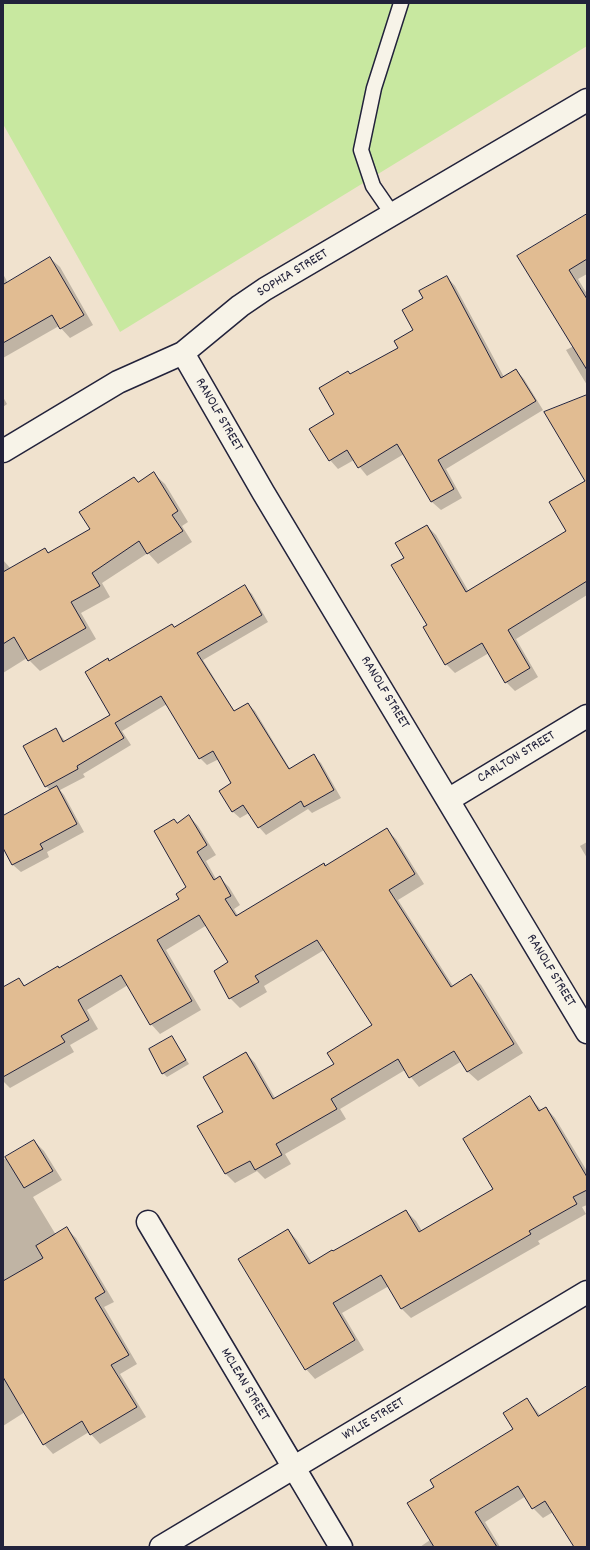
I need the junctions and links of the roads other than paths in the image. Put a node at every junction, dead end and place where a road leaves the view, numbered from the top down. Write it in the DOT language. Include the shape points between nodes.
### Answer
graph roads {
  1 [pos="401,3"];
  2 [pos="587,100"];
  3 [pos="393,215"];
  4 [pos="183,353"];
  5 [pos="3,451"];
  6 [pos="587,716"];
  7 [pos="448,800"];
  8 [pos="587,1032"];
  9 [pos="148,1222"];
  10 [pos="587,1292"];
  11 [pos="293,1467"];
  12 [pos="161,1547"];
  13 [pos="341,1547"];
  1 -- 3 [label="lane" via="374,88 361,150 373,186"];
  2 -- 3 [label="street, SOPHIA STREET"];
  3 -- 4 [label="street, SOPHIA STREET" via="264,289"];
  4 -- 5 [label="street, SOPHIA STREET" via="118,382"];
  4 -- 7 [label="street, RANOLF STREET" via="263,492"];
  6 -- 7 [label="street, CARLTON STREET"];
  7 -- 8 [label="street, RANOLF STREET"];
  9 -- 11 [label="street, MCLEAN STREET"];
  10 -- 11 [label="street, WYLIE STREET"];
  11 -- 12 [label="street, WYLIE STREET"];
  11 -- 13 [label="street, MCLEAN STREET"];
}
